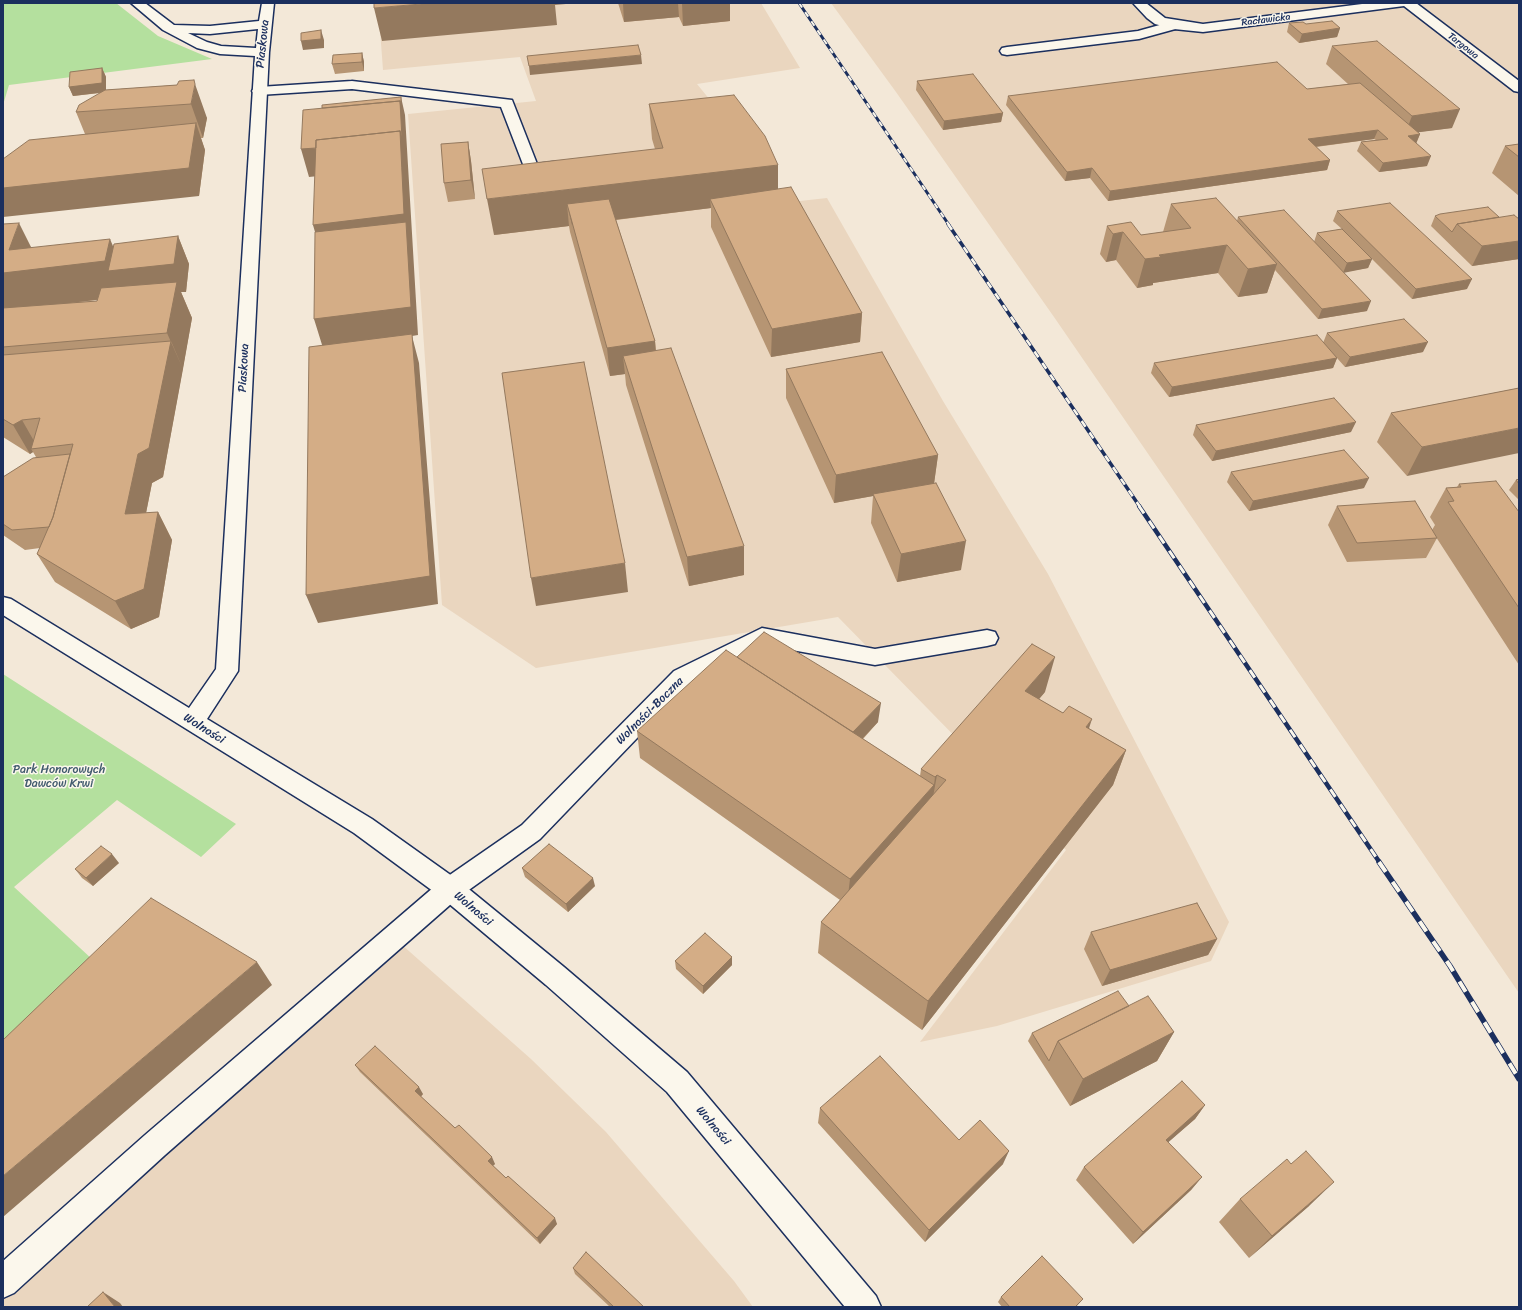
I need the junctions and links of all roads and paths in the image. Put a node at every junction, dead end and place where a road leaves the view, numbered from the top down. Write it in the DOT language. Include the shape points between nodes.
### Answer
graph roads {
  1 [pos="137,3"];
  2 [pos="268,3"];
  3 [pos="1139,3"];
  4 [pos="1400,3"];
  5 [pos="1408,3"];
  6 [pos="265,24"];
  7 [pos="1174,25"];
  8 [pos="168,27"];
  9 [pos="1007,51"];
  10 [pos="262,52"];
  11 [pos="1519,88"];
  12 [pos="259,91"];
  13 [pos="569,165"];
  14 [pos="3,605"];
  15 [pos="987,638"];
  16 [pos="192,722"];
  17 [pos="450,889"];
  18 [pos="3,1282"];
  19 [pos="865,1307"];
  1 -- 8 [label="street"];
  2 -- 6 [label="street, Piaskowa"];
  3 -- 7 [label="street, Racławicka" via="1151,16"];
  4 -- 7 [label="street, Racławicka" via="1203,28"];
  5 -- 11 [label="street, Targowa"];
  6 -- 8 [label="street" via="210,30"];
  6 -- 10 [label="street, Piaskowa"];
  7 -- 9 [label="street" via="1139,35"];
  8 -- 10 [label="street" via="202,45 220,50"];
  10 -- 12 [label="street, Piaskowa"];
  12 -- 13 [label="street" via="352,85 507,103 531,169"];
  12 -- 16 [label="street, Piaskowa" via="227,671"];
  14 -- 16 [label="street, Wolności"];
  15 -- 17 [label="street, Wolności-Boczna" via="875,656 762,636 682,678 531,832"];
  16 -- 17 [label="street, Wolności" via="363,826"];
  17 -- 18 [label="street, Wolności-Boczna" via="155,1145"];
  17 -- 19 [label="street, Wolności" via="677,1082"];
}
